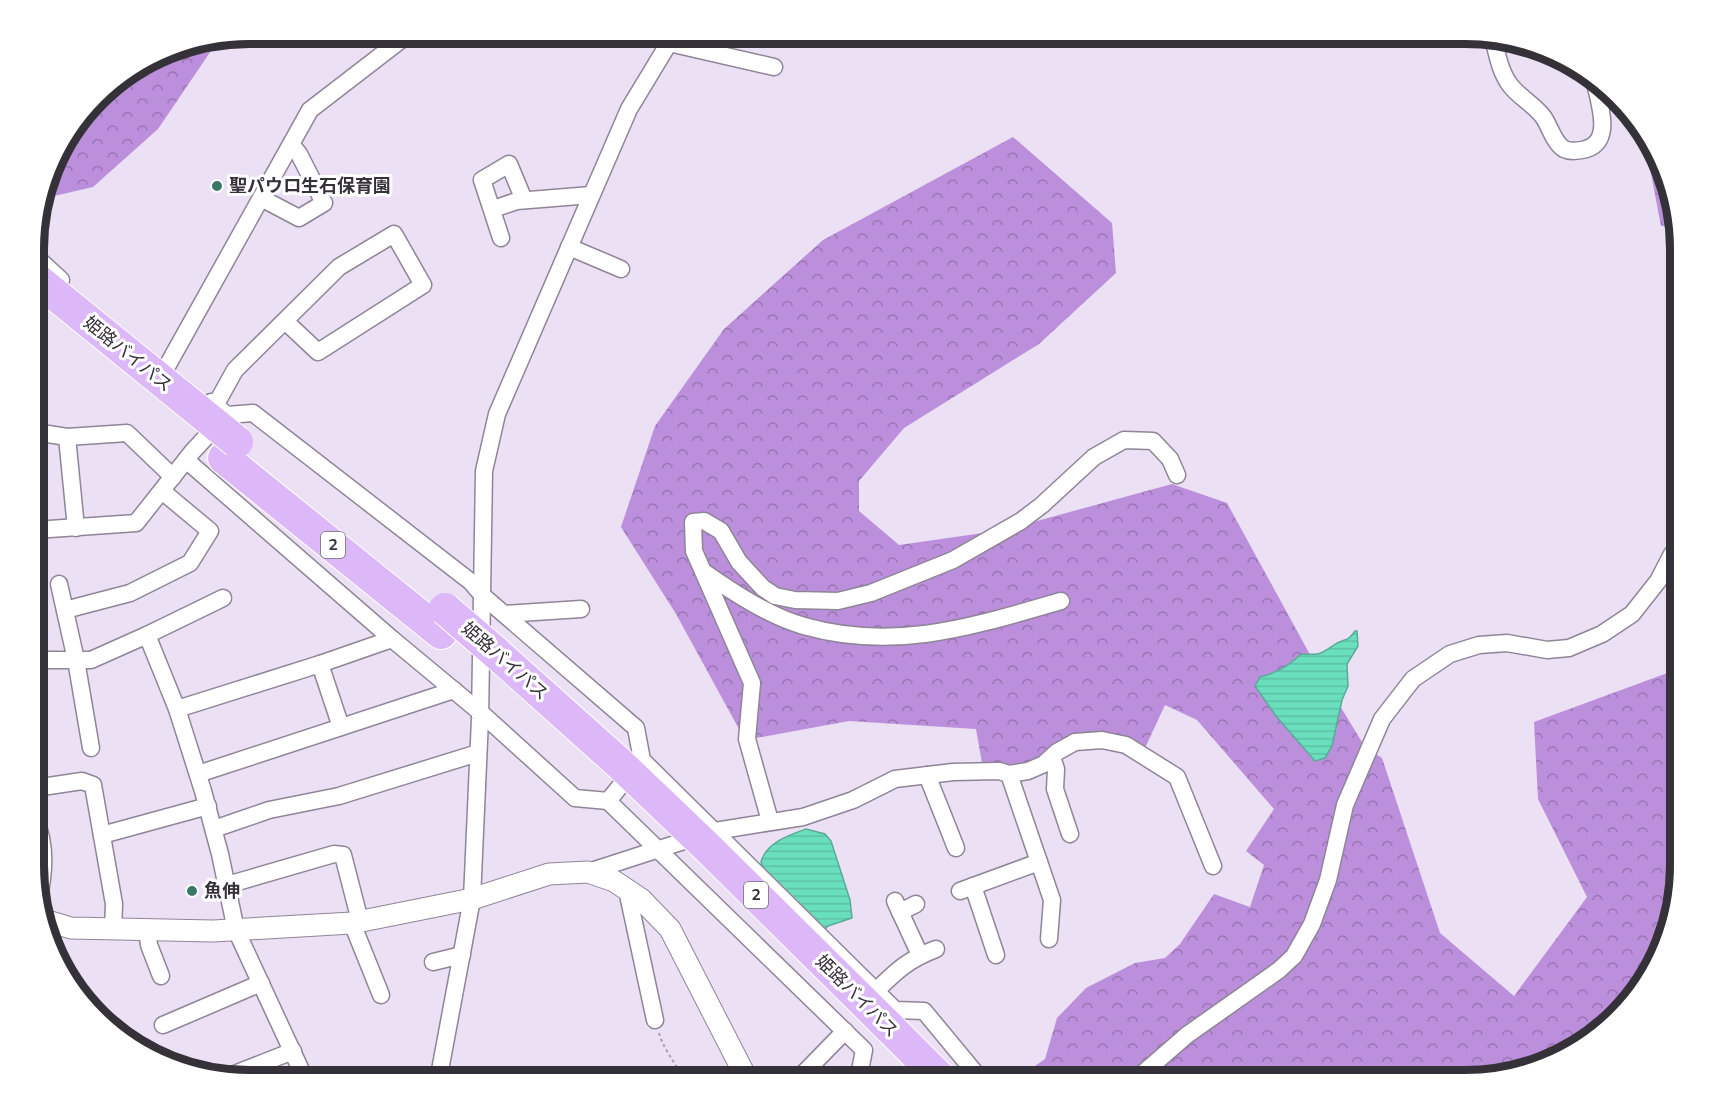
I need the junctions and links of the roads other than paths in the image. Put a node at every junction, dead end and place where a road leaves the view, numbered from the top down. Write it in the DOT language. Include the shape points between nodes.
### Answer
graph roads {
  1 [pos="396,44"];
  2 [pos="668,44"];
  3 [pos="693,44"];
  4 [pos="1495,46"];
  5 [pos="774,67"];
  6 [pos="1597,92"];
  7 [pos="291,144"];
  8 [pos="591,195"];
  9 [pos="261,198"];
  10 [pos="524,200"];
  11 [pos="492,209"];
  12 [pos="501,238"];
  13 [pos="569,247"];
  14 [pos="44,264"];
  15 [pos="621,269"];
  16 [pos="44,285"];
  17 [pos="44,312"];
  18 [pos="285,321"];
  19 [pos="166,368"];
  20 [pos="226,430"];
  21 [pos="44,433"];
  22 [pos="67,437"];
  23 [pos="186,460"];
  24 [pos="1177,475"];
  25 [pos="173,477"];
  26 [pos="162,490"];
  27 [pos="76,528"];
  28 [pos="44,530"];
  29 [pos="1670,558"];
  30 [pos="703,572"];
  31 [pos="59,584"];
  32 [pos="483,596"];
  33 [pos="223,598"];
  34 [pos="1061,601"];
  35 [pos="581,609"];
  36 [pos="65,610"];
  37 [pos="504,614"];
  38 [pos="147,635"];
  39 [pos="392,639"];
  40 [pos="44,660"];
  41 [pos="76,660"];
  42 [pos="320,664"];
  43 [pos="454,690"];
  44 [pos="177,709"];
  45 [pos="480,711"];
  46 [pos="341,727"];
  47 [pos="91,748"];
  48 [pos="478,753"];
  49 [pos="1052,757"];
  50 [pos="198,774"];
  51 [pos="1009,774"];
  52 [pos="927,775"];
  53 [pos="619,776"];
  54 [pos="44,787"];
  55 [pos="208,806"];
  56 [pos="770,821"];
  57 [pos="214,829"];
  58 [pos="715,831"];
  59 [pos="1070,834"];
  60 [pos="102,835"];
  61 [pos="958,839"];
  62 [pos="656,849"];
  63 [pos="1039,862"];
  64 [pos="1213,866"];
  65 [pos="588,872"];
  66 [pos="227,885"];
  67 [pos="627,890"];
  68 [pos="472,899"];
  69 [pos="916,904"];
  70 [pos="52,922"];
  71 [pos="356,922"];
  72 [pos="113,929"];
  73 [pos="147,930"];
  74 [pos="236,930"];
  75 [pos="1048,939"];
  76 [pos="462,955"];
  77 [pos="996,955"];
  78 [pos="433,962"];
  79 [pos="161,976"];
  80 [pos="261,983"];
  81 [pos="876,991"];
  82 [pos="381,996"];
  83 [pos="655,1020"];
  84 [pos="163,1025"];
  85 [pos="845,1031"];
  86 [pos="882,1035"];
  87 [pos="293,1051"];
  88 [pos="245,1070"];
  89 [pos="301,1070"];
  90 [pos="440,1070"];
  91 [pos="742,1070"];
  92 [pos="807,1070"];
  93 [pos="861,1070"];
  94 [pos="906,1070"];
  95 [pos="928,1070"];
  96 [pos="973,1070"];
  97 [pos="1147,1070"];
  1 -- 7 [label="street" via="310,110"];
  2 -- 8 [label="street" via="629,109"];
  3 -- 5 [label="street"];
  4 -- 6 [label="street" via="1510,85 1542,116 1565,150 1590,148 1600,139 1603,127"];
  7 -- 9 [label="street"];
  7 -- 9 [label="street" via="324,203 299,218"];
  8 -- 10 [label="street"];
  8 -- 13 [label="street"];
  9 -- 19 [label="street"];
  10 -- 11 [label="street"];
  10 -- 11 [label="street" via="509,164 482,180"];
  11 -- 12 [label="street"];
  13 -- 15 [label="street"];
  13 -- 32 [label="street" via="497,414 484,471"];
  14 -- 19 [label="street"];
  16 -- 20 [label="highway, 姫路バイパス / 2, bridge"];
  17 -- 20 [label="highway, 姫路バイパス / 2"];
  18 -- 18 [label="street" via="339,267 394,234 423,285 318,352"];
  18 -- 20 [label="street" via="235,370"];
  19 -- 20 [label="street"];
  20 -- 23 [label="street"];
  20 -- 32 [label="street" via="254,413 471,582"];
  20 -- 53 [label="highway, 姫路バイパス / 2"];
  21 -- 22 [label="street"];
  22 -- 25 [label="street" via="127,433"];
  22 -- 27 [label="street"];
  23 -- 25 [label="street"];
  23 -- 39 [label="street"];
  24 -- 30 [label="street" via="1170,459 1153,441 1124,440 1094,457 1021,521 953,560 871,593 838,601 775,596 739,562 722,531 704,521 693,522 692,532 694,551"];
  25 -- 26 [label="street"];
  26 -- 27 [label="street" via="136,523"];
  26 -- 36 [label="street" via="210,531 190,562 130,593"];
  27 -- 28 [label="street"];
  29 -- 97 [label="street" via="1658,581 1632,614 1602,634 1569,648 1547,650 1507,643 1479,645 1450,654 1413,678 1377,730 1346,805 1328,880 1294,956 1187,1035"];
  30 -- 34 [label="street" via="747,601 803,626 852,636 896,638 967,628"];
  30 -- 56 [label="street" via="752,683 747,739"];
  31 -- 36 [label="street"];
  32 -- 37 [label="street"];
  32 -- 45 [label="street"];
  33 -- 38 [label="street"];
  35 -- 37 [label="street"];
  36 -- 41 [label="street"];
  37 -- 53 [label="street" via="636,729"];
  38 -- 41 [label="street" via="91,660"];
  38 -- 44 [label="street"];
  39 -- 42 [label="street"];
  39 -- 43 [label="street"];
  40 -- 41 [label="street"];
  41 -- 47 [label="street"];
  42 -- 44 [label="street"];
  42 -- 46 [label="street"];
  43 -- 45 [label="street"];
  43 -- 46 [label="street"];
  44 -- 50 [label="street"];
  45 -- 48 [label="street"];
  45 -- 53 [label="street" via="575,798"];
  46 -- 50 [label="street"];
  48 -- 57 [label="street" via="339,796 269,810"];
  48 -- 68 [label="street"];
  49 -- 51 [label="street" via="1028,771"];
  49 -- 59 [label="street" via="1055,789"];
  49 -- 64 [label="street" via="1075,742 1102,740 1126,745 1177,777"];
  50 -- 55 [label="street"];
  51 -- 52 [label="street" via="953,771"];
  51 -- 63 [label="street"];
  52 -- 56 [label="street" via="895,779 853,800 803,817"];
  52 -- 61 [label="street"];
  53 -- 58 [label="street"];
  53 -- 62 [label="street"];
  53 -- 86 [label="highway, 姫路バイパス / 2, bridge"];
  54 -- 60 [label="street" via="82,781 93,785"];
  55 -- 57 [label="street"];
  55 -- 60 [label="street"];
  56 -- 58 [label="street"];
  57 -- 66 [label="street"];
  58 -- 62 [label="street"];
  58 -- 81 [label="street"];
  60 -- 72 [label="street" via="114,904"];
  62 -- 65 [label="street"];
  62 -- 85 [label="street"];
  63 -- 75 [label="street" via="1052,900"];
  63 -- 77 [label="street" via="966,889"];
  65 -- 67 [label="street"];
  65 -- 68 [label="street" via="549,874"];
  66 -- 71 [label="street" via="334,854 343,855"];
  66 -- 74 [label="street"];
  67 -- 83 [label="street"];
  67 -- 91 [label="street" via="670,929"];
  68 -- 71 [label="street"];
  68 -- 76 [label="street"];
  69 -- 81 [label="street" via="897,906 928,952 899,968"];
  70 -- 72 [label="street" via="71,928"];
  71 -- 74 [label="street"];
  71 -- 82 [label="street"];
  72 -- 73 [label="street"];
  73 -- 74 [label="street"];
  73 -- 79 [label="street"];
  74 -- 80 [label="street"];
  76 -- 78 [label="street"];
  76 -- 90 [label="street"];
  80 -- 84 [label="street"];
  80 -- 87 [label="street"];
  81 -- 96 [label="street" via="895,1010 924,1011"];
  85 -- 92 [label="street"];
  85 -- 93 [label="street" via="864,1050"];
  86 -- 94 [label="highway, 姫路バイパス / 2"];
  86 -- 95 [label="highway, 姫路バイパス / 2"];
  87 -- 88 [label="street"];
  87 -- 89 [label="street"];
}
